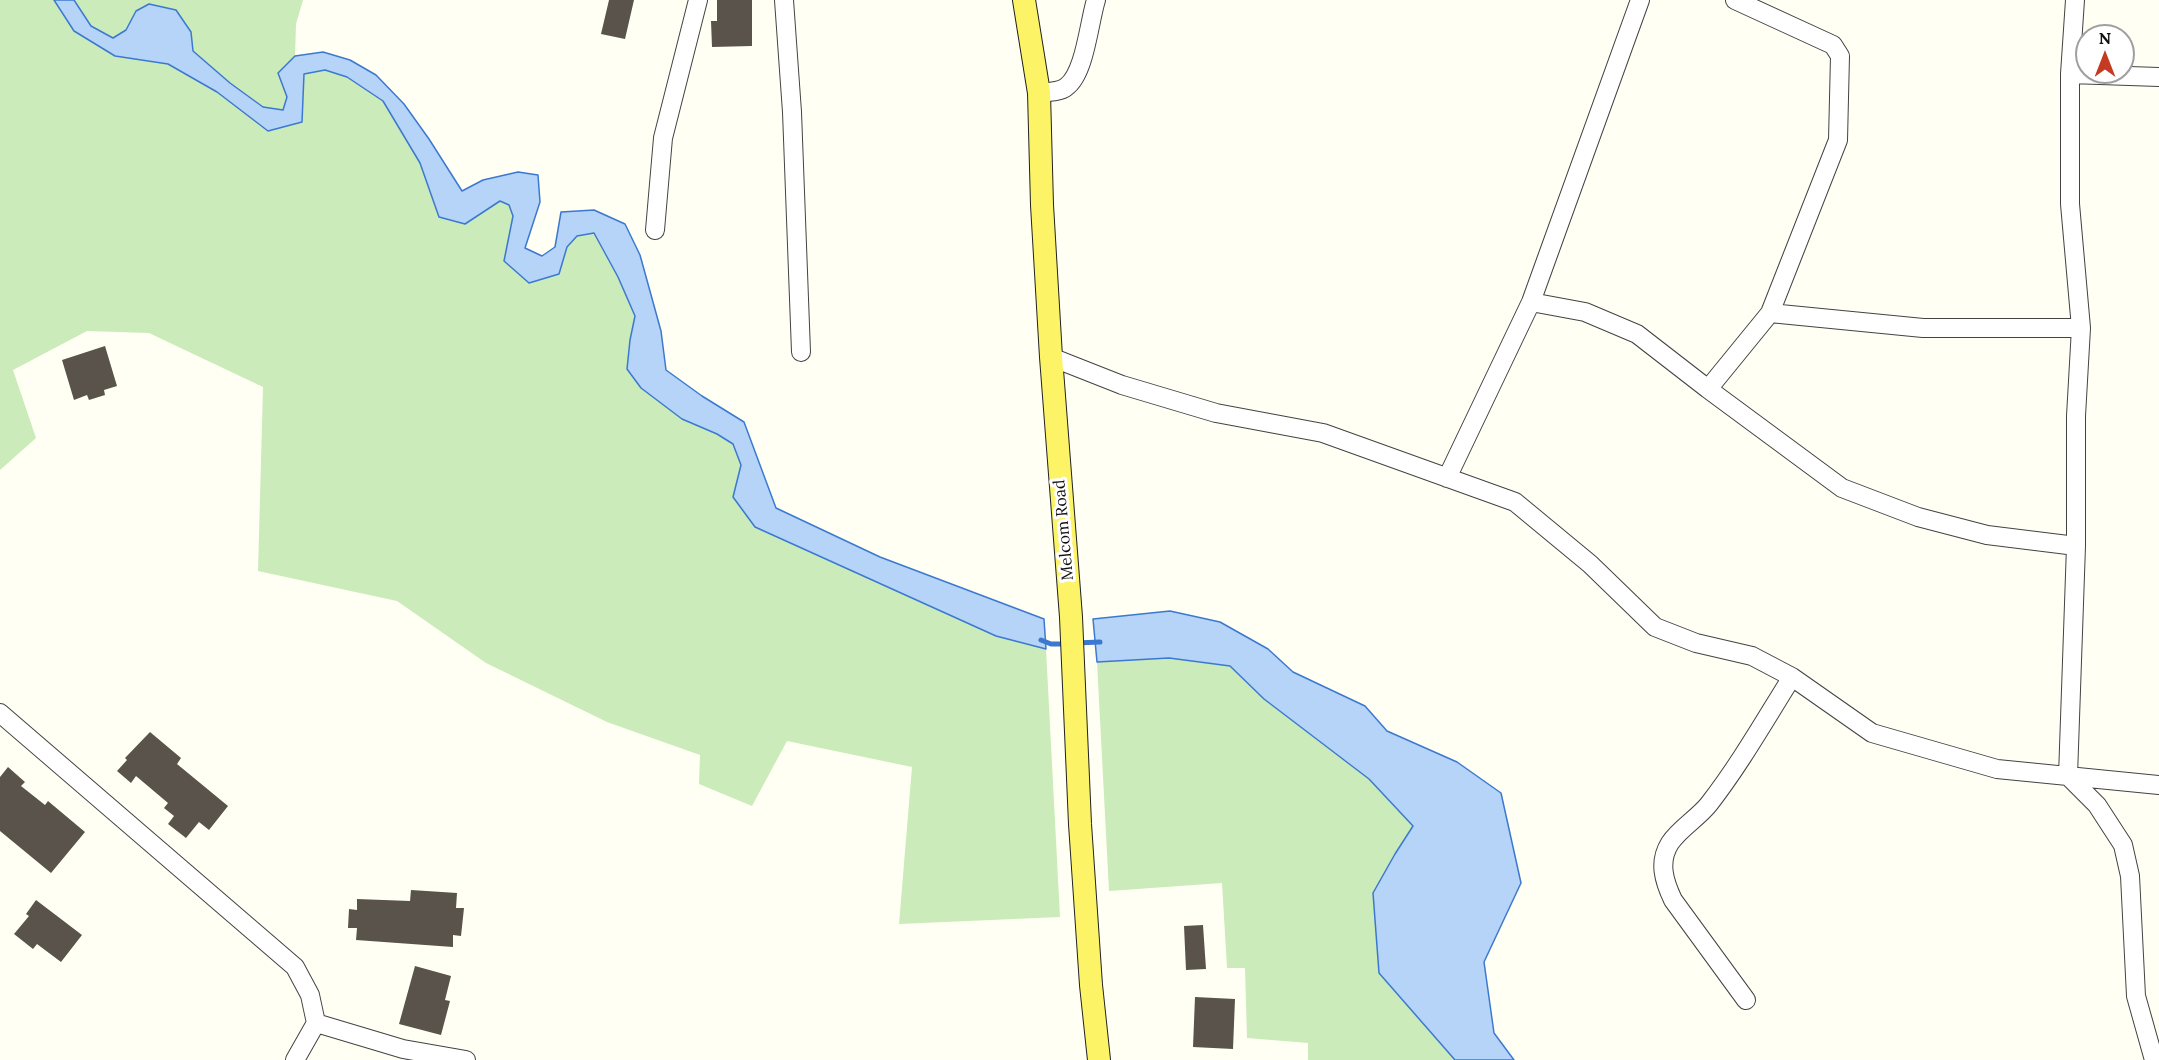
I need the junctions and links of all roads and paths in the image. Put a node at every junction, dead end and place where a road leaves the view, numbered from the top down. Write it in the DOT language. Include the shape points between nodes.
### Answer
graph roads {
  1 [pos="698,0"];
  2 [pos="784,0"];
  3 [pos="1024,0"];
  4 [pos="1096,0"];
  5 [pos="1640,0"];
  6 [pos="1735,0"];
  7 [pos="2075,0"];
  8 [pos="2070,74"];
  9 [pos="2159,77"];
  10 [pos="1039,93"];
  11 [pos="655,230"];
  12 [pos="1531,302"];
  13 [pos="1770,313"];
  14 [pos="2080,328"];
  15 [pos="801,352"];
  16 [pos="1051,357"];
  17 [pos="1708,389"];
  18 [pos="1448,478"];
  19 [pos="2076,546"];
  20 [pos="1792,677"];
  21 [pos="0,713"];
  22 [pos="2068,776"];
  23 [pos="2159,785"];
  24 [pos="1746,1000"];
  25 [pos="316,1023"];
  26 [pos="295,1060"];
  27 [pos="466,1060"];
  28 [pos="1099,1060"];
  29 [pos="2154,1060"];
  1 -- 11 [label="street" via="663,138"];
  2 -- 15 [label="street"];
  3 -- 10 [label="main road, Melcom Road"];
  4 -- 10 [label="street" via="1081,66 1073,80 1065,88"];
  5 -- 12 [label="street"];
  6 -- 13 [label="street" via="1825,40 1840,56 1838,140"];
  7 -- 8 [label="street"];
  8 -- 9 [label="street"];
  8 -- 14 [label="street" via="2070,204"];
  10 -- 16 [label="main road, Melcom Road"];
  12 -- 17 [label="street" via="1585,312 1637,334"];
  12 -- 18 [label="street"];
  13 -- 14 [label="street" via="1923,328"];
  13 -- 17 [label="street"];
  14 -- 19 [label="street"];
  16 -- 18 [label="street" via="1122,385 1216,413 1323,433"];
  16 -- 28 [label="main road, Melcom Road"];
  17 -- 19 [label="street" via="1842,488 1918,517 1987,536"];
  18 -- 20 [label="street" via="1515,502 1590,564 1655,627 1696,644 1752,656"];
  19 -- 22 [label="street"];
  20 -- 22 [label="street" via="1872,733 1997,769"];
  20 -- 24 [label="street" via="1708,805 1670,844 1662,867 1673,900"];
  21 -- 25 [label="street" via="295,967 310,995"];
  22 -- 23 [label="street"];
  22 -- 29 [label="street" via="2097,805 2122,845 2130,876 2136,996"];
  25 -- 26 [label="street"];
  25 -- 27 [label="street" via="403,1049"];
}
